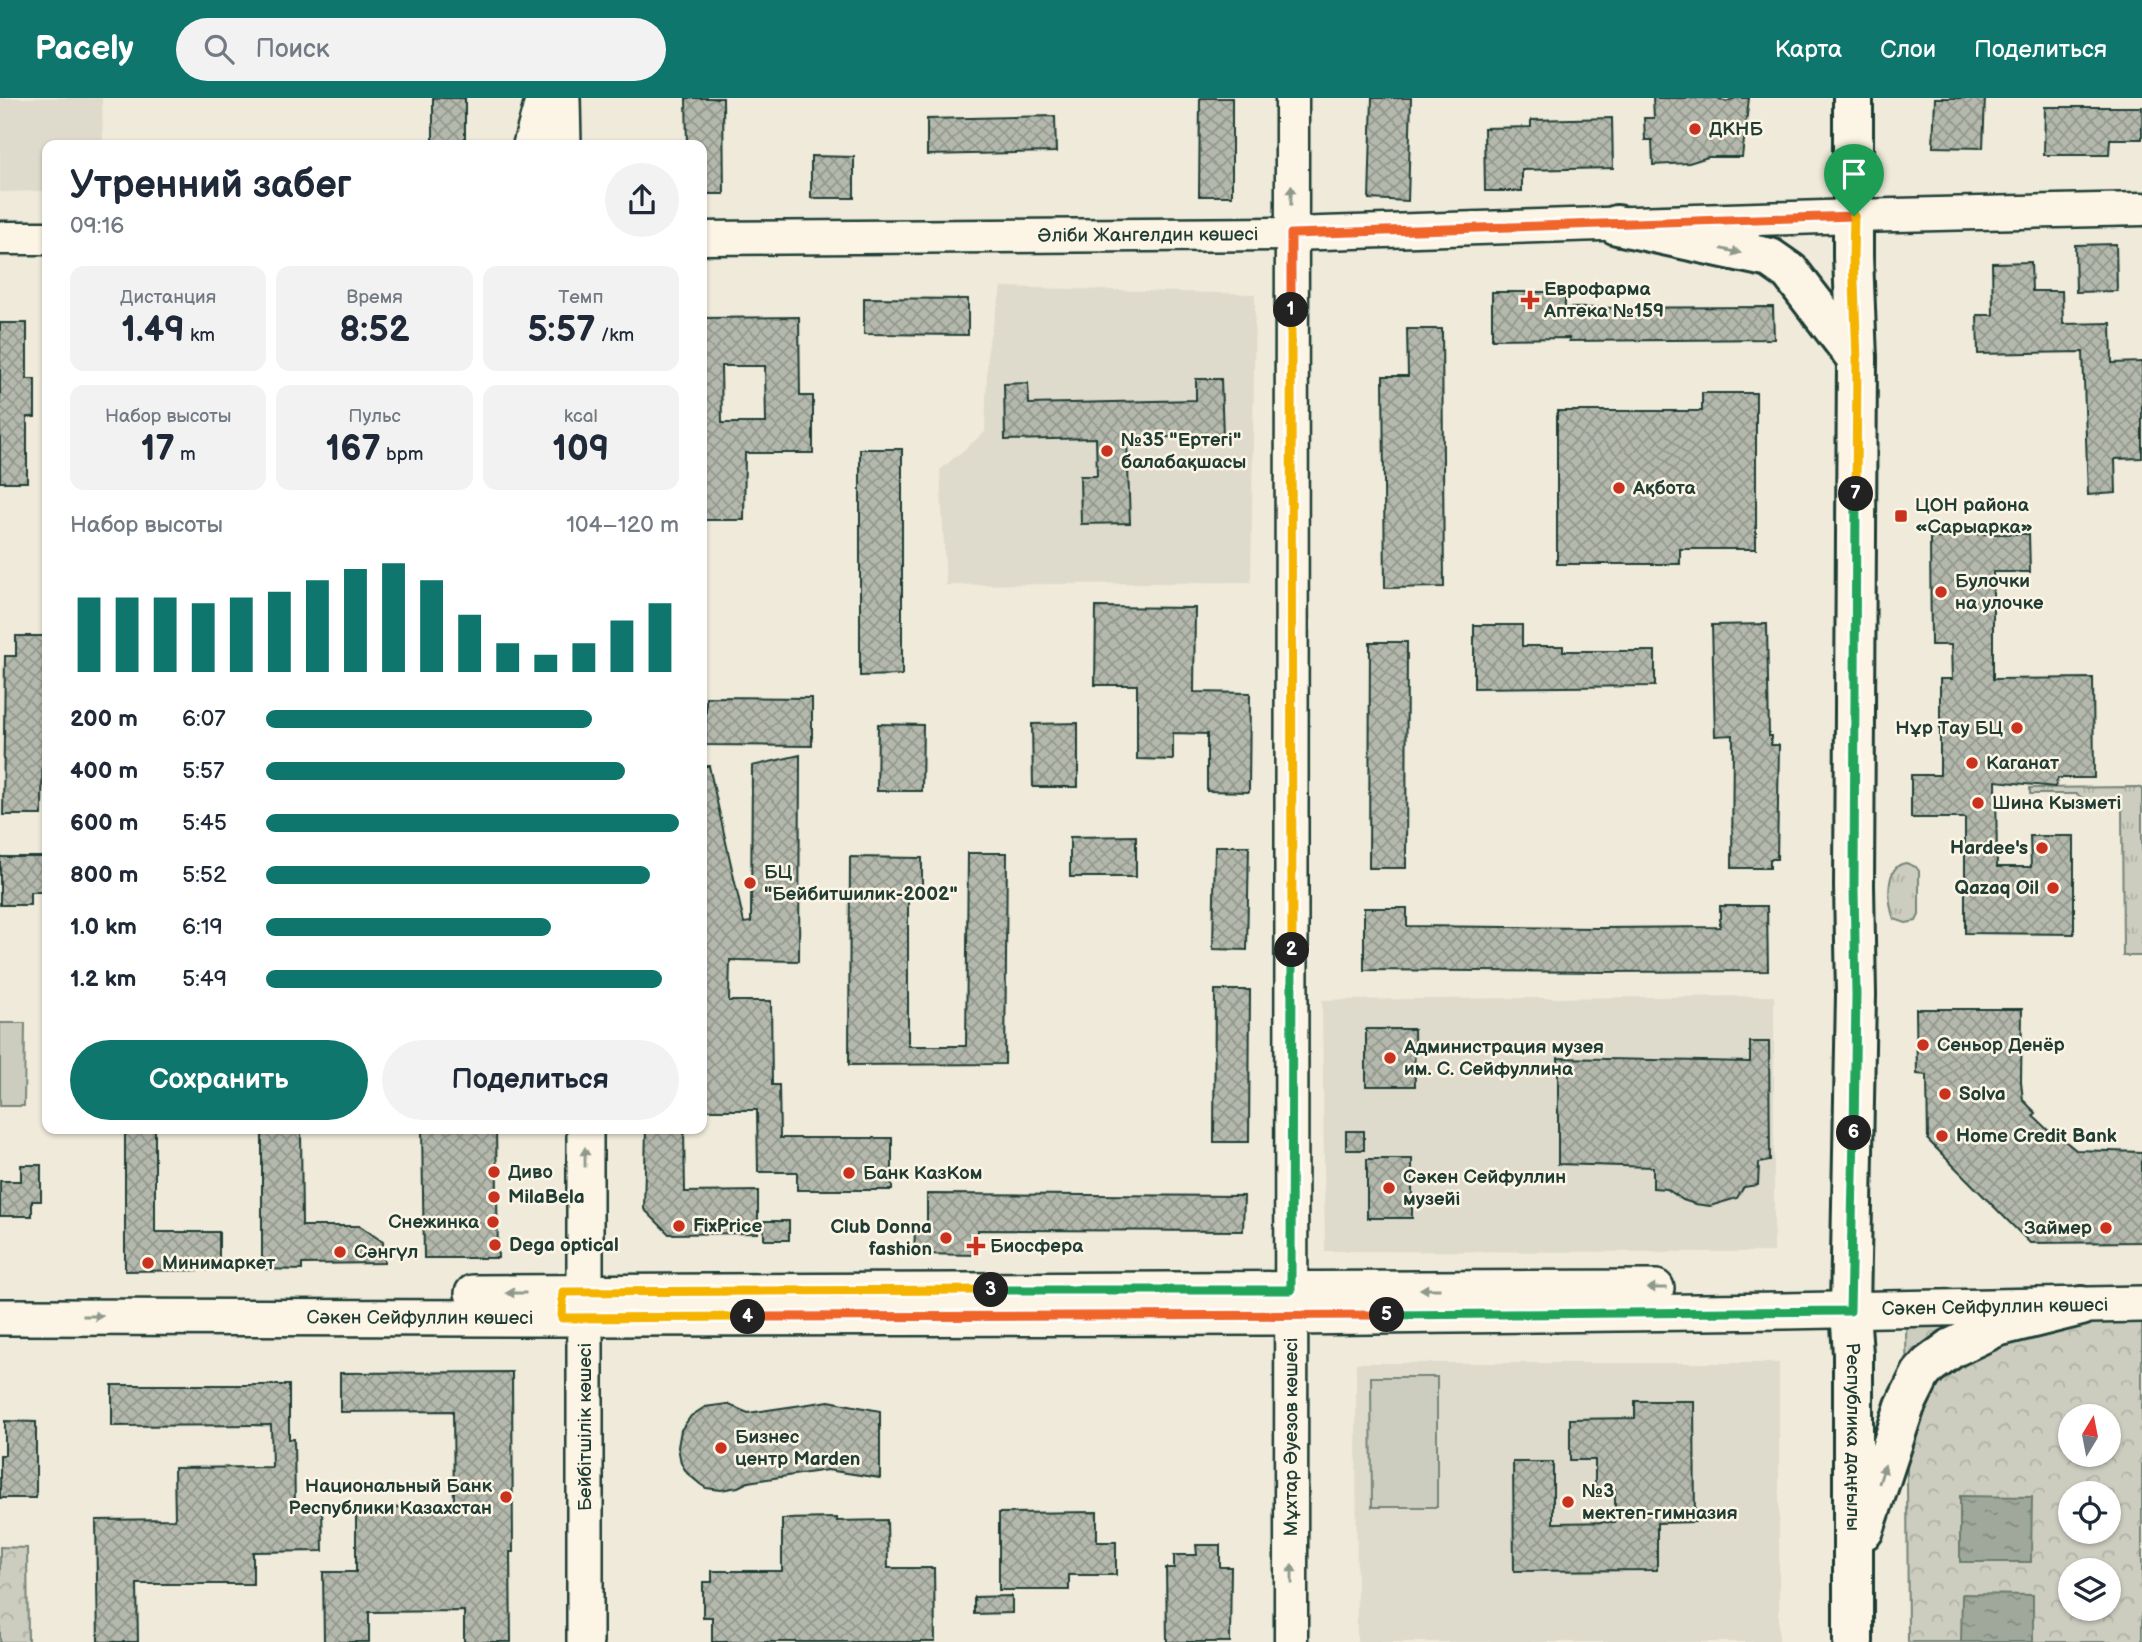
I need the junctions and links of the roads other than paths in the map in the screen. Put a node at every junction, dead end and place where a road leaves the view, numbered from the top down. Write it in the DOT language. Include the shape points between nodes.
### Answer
graph roads {
  1 [pos="544,98"];
  2 [pos="562,98"];
  3 [pos="586,98"];
  4 [pos="1292,98"];
  5 [pos="1853,98"];
  6 [pos="532,140"];
  7 [pos="563,140"];
  8 [pos="586,140"];
  9 [pos="2142,209"];
  10 [pos="1854,216"];
  11 [pos="1617,225"];
  12 [pos="1291,234"];
  13 [pos="0,238"];
  14 [pos="42,238"];
  15 [pos="707,238"];
  16 [pos="1857,359"];
  17 [pos="562,1134"];
  18 [pos="585,1134"];
  19 [pos="2142,1283"];
  20 [pos="0,1294"];
  21 [pos="1850,1299"];
  22 [pos="1292,1303"];
  23 [pos="2142,1304"];
  24 [pos="574,1305"];
  25 [pos="2081,1306"];
  26 [pos="0,1317"];
  27 [pos="1854,1562"];
  28 [pos="562,1642"];
  29 [pos="585,1642"];
  30 [pos="1292,1642"];
  31 [pos="1853,1642"];
  1 -- 6 [label="main road"];
  2 -- 7 [label="main road"];
  3 -- 8 [label="main road"];
  12 -- 4 [label="street, Мұхтар Әуезов көшесі, one-way"];
  5 -- 10 [label="main road, Республика даңғылы"];
  9 -- 10 [label="street, Әліби Жангелдин көшесі"];
  10 -- 11 [label="street, Әліби Жангелдин көшесі"];
  10 -- 16 [label="main road, Республика даңғылы"];
  11 -- 12 [label="street, Әліби Жангелдин көшесі"];
  11 -- 16 [label="main road, one-way" via="1770,258 1790,272"];
  12 -- 15 [label="street, Әліби Жангелдин көшесі"];
  12 -- 22 [label="street, Мұхтар Әуезов көшесі"];
  13 -- 14 [label="street"];
  16 -- 21 [label="main road, Республика даңғылы" via="1856,995"];
  17 -- 24 [label="main road, Бейбітшілік көшесі"];
  24 -- 18 [label="main road, Бейбітшілік көшесі, one-way"];
  19 -- 21 [label="main road, Сәкен Сейфуллин көшесі"];
  24 -- 20 [label="main road, Сәкен Сейфуллин көшесі, one-way" via="90,1292"];
  21 -- 22 [label="main road, Сәкен Сейфуллин көшесі"];
  21 -- 25 [label="main road, Сәкен Сейфуллин көшесі"];
  21 -- 27 [label="main road, Республика даңғылы"];
  22 -- 24 [label="main road, Сәкен Сейфуллин көшесі"];
  30 -- 22 [label="street, Мұхтар Әуезов көшесі, one-way"];
  23 -- 25 [label="main road, Сәкен Сейфуллин көшесі"];
  26 -- 24 [label="main road, Сәкен Сейфуллин көшесі, one-way"];
  24 -- 28 [label="main road, Бейбітшілік көшесі"];
  24 -- 29 [label="main road, Бейбітшілік көшесі"];
  27 -- 25 [label="main road, one-way" via="1905,1406 1921,1374 1952,1348 1996,1327"];
  27 -- 31 [label="main road, Республика даңғылы"];
}
